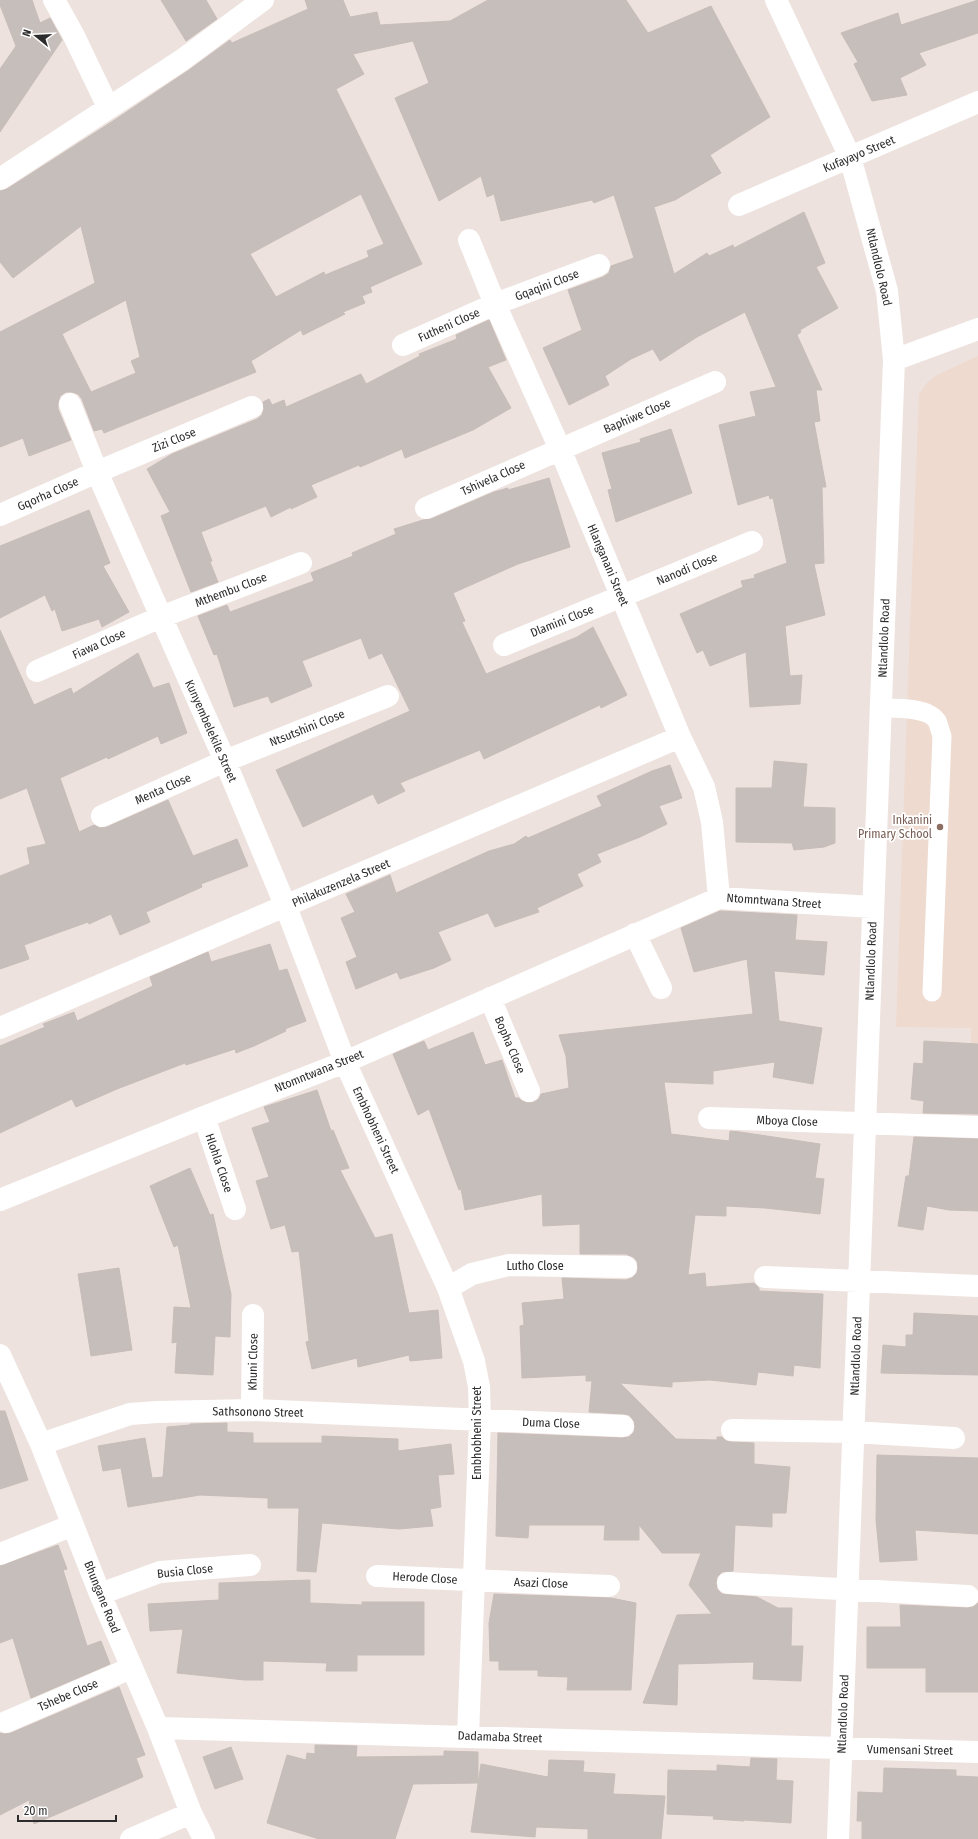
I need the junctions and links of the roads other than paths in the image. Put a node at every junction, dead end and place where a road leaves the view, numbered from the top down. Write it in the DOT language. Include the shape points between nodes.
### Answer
graph roads {
  1 [pos="54,0"];
  2 [pos="263,0"];
  3 [pos="776,0"];
  4 [pos="978,102"];
  5 [pos="108,108"];
  6 [pos="850,157"];
  7 [pos="0,179"];
  8 [pos="739,205"];
  9 [pos="469,240"];
  10 [pos="599,265"];
  11 [pos="495,304"];
  12 [pos="978,329"];
  13 [pos="402,345"];
  14 [pos="894,360"];
  15 [pos="715,382"];
  16 [pos="70,404"];
  17 [pos="252,408"];
  18 [pos="560,449"];
  19 [pos="97,472"];
  20 [pos="426,508"];
  21 [pos="0,515"];
  22 [pos="752,542"];
  23 [pos="301,562"];
  24 [pos="621,597"];
  25 [pos="161,617"];
  26 [pos="504,645"];
  27 [pos="37,671"];
  28 [pos="388,696"];
  29 [pos="882,708"];
  30 [pos="680,737"];
  31 [pos="225,761"];
  32 [pos="102,816"];
  33 [pos="718,898"];
  34 [pos="286,907"];
  35 [pos="873,907"];
  36 [pos="635,934"];
  37 [pos="661,988"];
  38 [pos="932,992"];
  39 [pos="490,998"];
  40 [pos="0,1028"];
  41 [pos="345,1062"];
  42 [pos="529,1091"];
  43 [pos="204,1117"];
  44 [pos="709,1118"];
  45 [pos="865,1123"];
  46 [pos="978,1127"];
  47 [pos="0,1200"];
  48 [pos="235,1209"];
  49 [pos="626,1267"];
  50 [pos="765,1277"];
  51 [pos="859,1280"];
  52 [pos="978,1286"];
  53 [pos="448,1288"];
  54 [pos="253,1315"];
  55 [pos="0,1355"];
  56 [pos="5,1379"];
  57 [pos="252,1410"];
  58 [pos="480,1420"];
  59 [pos="623,1426"];
  60 [pos="732,1430"];
  61 [pos="854,1432"];
  62 [pos="954,1438"];
  63 [pos="41,1444"];
  64 [pos="73,1525"];
  65 [pos="0,1554"];
  66 [pos="250,1565"];
  67 [pos="377,1576"];
  68 [pos="474,1580"];
  69 [pos="728,1583"];
  70 [pos="609,1586"];
  71 [pos="848,1589"];
  72 [pos="100,1594"];
  73 [pos="968,1596"];
  74 [pos="131,1668"];
  75 [pos="6,1722"];
  76 [pos="158,1728"];
  77 [pos="468,1736"];
  78 [pos="842,1749"];
  79 [pos="978,1752"];
  80 [pos="191,1813"];
  81 [pos="131,1839"];
  82 [pos="204,1839"];
  83 [pos="838,1839"];
  1 -- 5 [label="street"];
  2 -- 5 [label="street" via="182,60"];
  3 -- 6 [label="street, Ntlandlolo Road"];
  4 -- 6 [label="street, Kufayayo Street"];
  5 -- 7 [label="street"];
  6 -- 8 [label="street, Kufayayo Street"];
  6 -- 14 [label="street, Ntlandlolo Road" via="887,291"];
  9 -- 11 [label="street, Hlanganani Street"];
  10 -- 11 [label="street, Gqaqini Close"];
  11 -- 13 [label="street, Futheni Close"];
  11 -- 18 [label="street, Hlanganani Street"];
  12 -- 14 [label="street"];
  14 -- 29 [label="street, Ntlandlolo Road"];
  15 -- 18 [label="street, Baphiwe Close"];
  16 -- 19 [label="street, Kunyembelekile Street"];
  17 -- 19 [label="street, Zizi Close"];
  18 -- 20 [label="street, Tshivela Close"];
  18 -- 24 [label="street, Hlanganani Street"];
  19 -- 21 [label="street, Gqorha Close"];
  19 -- 25 [label="street, Kunyembelekile Street"];
  22 -- 24 [label="street, Nanodi Close"];
  23 -- 25 [label="street, Mthembu Close"];
  24 -- 26 [label="street, Dlamini Close"];
  24 -- 30 [label="street, Hlanganani Street"];
  25 -- 27 [label="street, Fiawa Close"];
  25 -- 31 [label="street, Kunyembelekile Street"];
  28 -- 31 [label="street, Ntsutshini Close"];
  29 -- 35 [label="street, Ntlandlolo Road"];
  29 -- 38 [label="lane" via="908,708 925,712 936,720 942,736"];
  30 -- 33 [label="street, Hlanganani Street" via="704,787 712,822"];
  30 -- 34 [label="street, Philakuzenzela Street"];
  31 -- 32 [label="street, Menta Close"];
  31 -- 34 [label="street, Kunyembelekile Street"];
  33 -- 35 [label="street, Ntomntwana Street"];
  33 -- 36 [label="street, Ntomntwana Street"];
  34 -- 40 [label="street, Philakuzenzela Street"];
  34 -- 41 [label="street, Kunyembelekile Street"];
  35 -- 45 [label="street, Ntlandlolo Road"];
  36 -- 37 [label="street"];
  36 -- 39 [label="street, Ntomntwana Street"];
  39 -- 41 [label="street, Ntomntwana Street"];
  39 -- 42 [label="street, Bopha Close"];
  41 -- 43 [label="street, Ntomntwana Street"];
  41 -- 53 [label="street, Embhobheni Street"];
  43 -- 47 [label="street, Ntomntwana Street"];
  43 -- 48 [label="street, Hlohla Close"];
  44 -- 45 [label="street, Mboya Close"];
  45 -- 46 [label="street"];
  45 -- 51 [label="street, Ntlandlolo Road"];
  49 -- 53 [label="street, Lutho Close" via="509,1265 472,1274"];
  50 -- 51 [label="street"];
  51 -- 52 [label="street"];
  51 -- 61 [label="street, Ntlandlolo Road"];
  53 -- 58 [label="street, Embhobheni Street" via="474,1361 479,1387"];
  54 -- 57 [label="street, Khuni Close"];
  55 -- 56 [label="street, Bhungane Road"];
  56 -- 63 [label="street, Bhungane Road"];
  57 -- 58 [label="street, Sathsonono Street"];
  57 -- 63 [label="street, Sathsonono Street" via="130,1414"];
  58 -- 59 [label="street, Duma Close"];
  58 -- 68 [label="street, Embhobheni Street"];
  60 -- 61 [label="street"];
  61 -- 62 [label="street"];
  61 -- 71 [label="street, Ntlandlolo Road"];
  63 -- 64 [label="street, Bhungane Road"];
  64 -- 65 [label="street"];
  64 -- 72 [label="street, Bhungane Road"];
  66 -- 72 [label="street, Busia Close" via="160,1572"];
  67 -- 68 [label="street, Herode Close"];
  68 -- 70 [label="street, Asazi Close"];
  68 -- 77 [label="street, Embhobheni Street"];
  69 -- 71 [label="street"];
  71 -- 73 [label="street"];
  71 -- 78 [label="street, Ntlandlolo Road"];
  72 -- 74 [label="street, Bhungane Road"];
  74 -- 75 [label="street, Tshebe Close"];
  74 -- 76 [label="street, Bhungane Road"];
  76 -- 77 [label="street, Dadamaba Street"];
  76 -- 80 [label="street, Bhungane Road"];
  77 -- 78 [label="street, Dadamaba Street"];
  78 -- 79 [label="street, Vumensani Street"];
  78 -- 83 [label="street, Ntlandlolo Road"];
  80 -- 81 [label="street"];
  80 -- 82 [label="street, Bhungane Road"];
}
